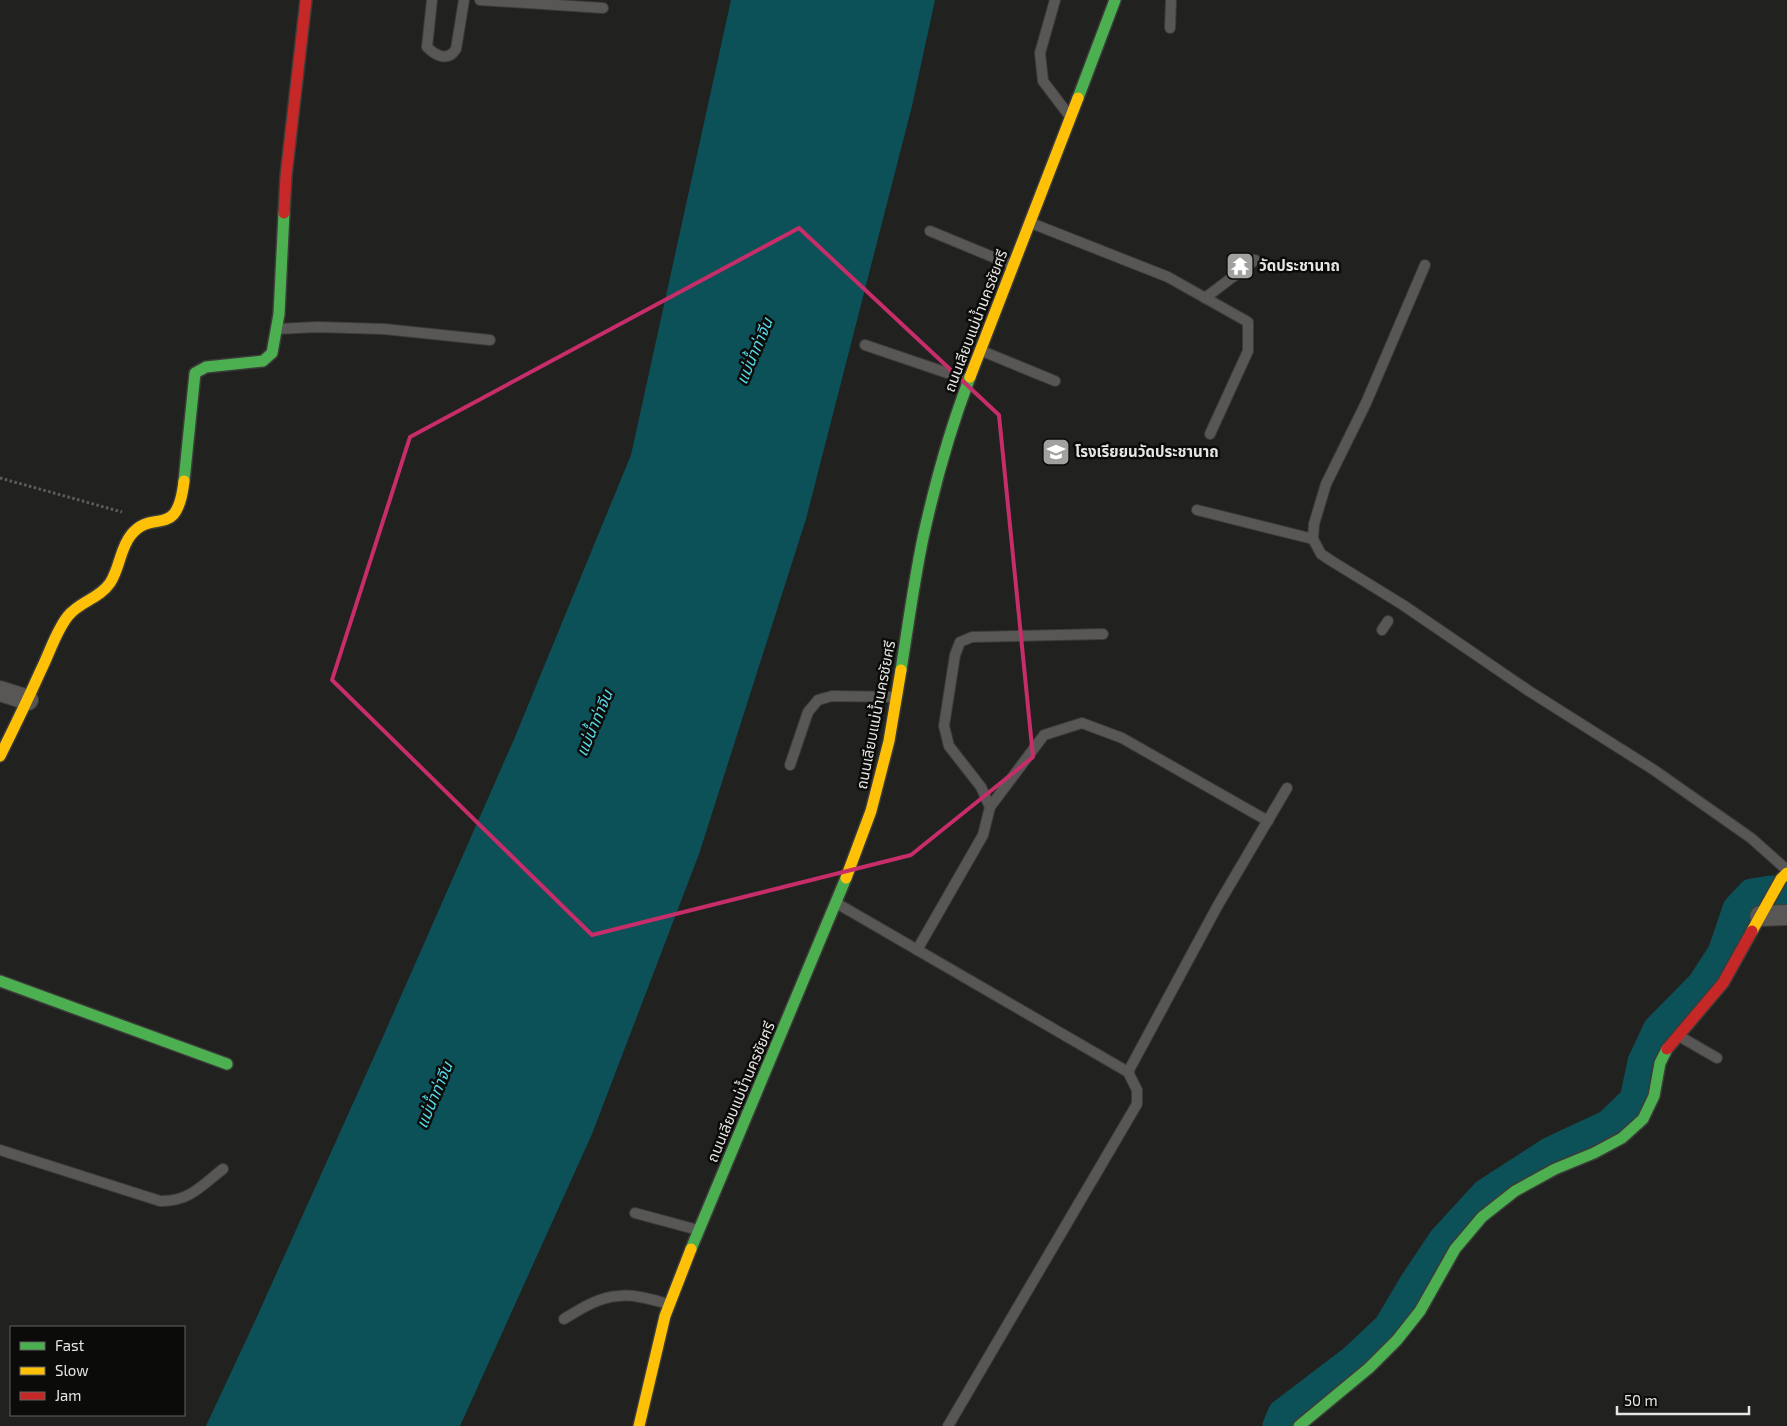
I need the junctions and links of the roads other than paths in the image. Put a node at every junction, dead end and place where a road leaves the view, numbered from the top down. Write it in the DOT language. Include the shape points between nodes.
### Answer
graph roads {
  1 [pos="306,0"];
  2 [pos="432,0"];
  3 [pos="464,0"];
  4 [pos="480,0"];
  5 [pos="1055,0"];
  6 [pos="1115,0"];
  7 [pos="1170,0"];
  8 [pos="603,8"];
  9 [pos="1170,28"];
  10 [pos="1070,117"];
  11 [pos="1030,222"];
  12 [pos="930,230"];
  13 [pos="1255,260"];
  14 [pos="1013,265"];
  15 [pos="1425,265"];
  16 [pos="1204,298"];
  17 [pos="277,329"];
  18 [pos="490,340"];
  19 [pos="865,345"];
  20 [pos="981,350"];
  21 [pos="969,380"];
  22 [pos="1055,381"];
  23 [pos="1210,434"];
  24 [pos="1197,510"];
  25 [pos="1313,539"];
  26 [pos="1388,621"];
  27 [pos="1382,630"];
  28 [pos="1103,634"];
  29 [pos="0,691"];
  30 [pos="896,697"];
  31 [pos="28,700"];
  32 [pos="0,756"];
  33 [pos="790,765"];
  34 [pos="1287,788"];
  35 [pos="990,807"];
  36 [pos="1268,821"];
  37 [pos="1785,874"];
  38 [pos="837,903"];
  39 [pos="1762,913"];
  40 [pos="1787,914"];
  41 [pos="917,950"];
  42 [pos="0,981"];
  43 [pos="1677,1034"];
  44 [pos="1717,1058"];
  45 [pos="227,1064"];
  46 [pos="1128,1072"];
  47 [pos="0,1150"];
  48 [pos="223,1168"];
  49 [pos="635,1213"];
  50 [pos="698,1230"];
  51 [pos="670,1304"];
  52 [pos="564,1319"];
  53 [pos="639,1426"];
  54 [pos="948,1426"];
  55 [pos="1299,1426"];
  1 -- 17 [label="street" via="286,176"];
  2 -- 3 [label="lane" via="427,47 439,56 447,57 456,49"];
  4 -- 8 [label="lane"];
  5 -- 10 [label="lane" via="1040,53 1043,81"];
  6 -- 10 [label="street, ถนนเลียบแม่น้ำนครชัยศรี"];
  7 -- 9 [label="lane"];
  10 -- 11 [label="street, ถนนเลียบแม่น้ำนครชัยศรี"];
  11 -- 14 [label="street, ถนนเลียบแม่น้ำนครชัยศรี"];
  11 -- 16 [label="lane" via="1168,277"];
  12 -- 14 [label="lane"];
  13 -- 16 [label="lane"];
  14 -- 20 [label="street, ถนนเลียบแม่น้ำนครชัยศรี"];
  15 -- 25 [label="lane" via="1366,403 1326,484"];
  16 -- 23 [label="lane" via="1248,322 1249,340 1248,351"];
  17 -- 18 [label="lane" via="384,329"];
  17 -- 31 [label="street" via="272,353 263,361 206,367 195,374 179,511 173,517 136,529 106,589 74,608 64,621"];
  19 -- 21 [label="lane"];
  20 -- 21 [label="street, ถนนเลียบแม่น้ำนครชัยศรี"];
  20 -- 22 [label="lane"];
  21 -- 30 [label="street, ถนนเลียบแม่น้ำนครชัยศรี" via="937,480 923,540"];
  24 -- 25 [label="lane"];
  25 -- 37 [label="lane" via="1321,554 1654,770 1751,838"];
  26 -- 27 [label="lane"];
  28 -- 35 [label="lane" via="972,636 960,642 944,726 949,746 981,787"];
  29 -- 31 [label="street"];
  30 -- 33 [label="lane" via="832,696 818,700 808,712"];
  30 -- 38 [label="street, ถนนเลียบแม่น้ำนครชัยศรี" via="871,811"];
  31 -- 32 [label="street"];
  34 -- 36 [label="lane"];
  35 -- 36 [label="lane" via="1044,735 1082,723 1122,738"];
  35 -- 41 [label="lane" via="984,835"];
  36 -- 46 [label="lane" via="1218,905"];
  37 -- 39 [label="street"];
  38 -- 41 [label="lane"];
  38 -- 50 [label="street, ถนนเลียบแม่น้ำนครชัยศรี"];
  39 -- 40 [label="street"];
  39 -- 43 [label="street" via="1723,983"];
  41 -- 46 [label="lane"];
  42 -- 45 [label="street"];
  43 -- 44 [label="lane"];
  43 -- 55 [label="street" via="1660,1063 1654,1096 1643,1119 1633,1130 1516,1191 1482,1217 1454,1249 1420,1311 1397,1340 1369,1368"];
  46 -- 54 [label="lane" via="1137,1090 1137,1104"];
  47 -- 48 [label="lane" via="160,1201 186,1197"];
  49 -- 50 [label="lane"];
  50 -- 51 [label="street, ถนนเลียบแม่น้ำนครชัยศรี"];
  51 -- 52 [label="lane" via="636,1296 617,1296 588,1305"];
  51 -- 53 [label="street, ถนนเลียบแม่น้ำนครชัยศรี"];
}
